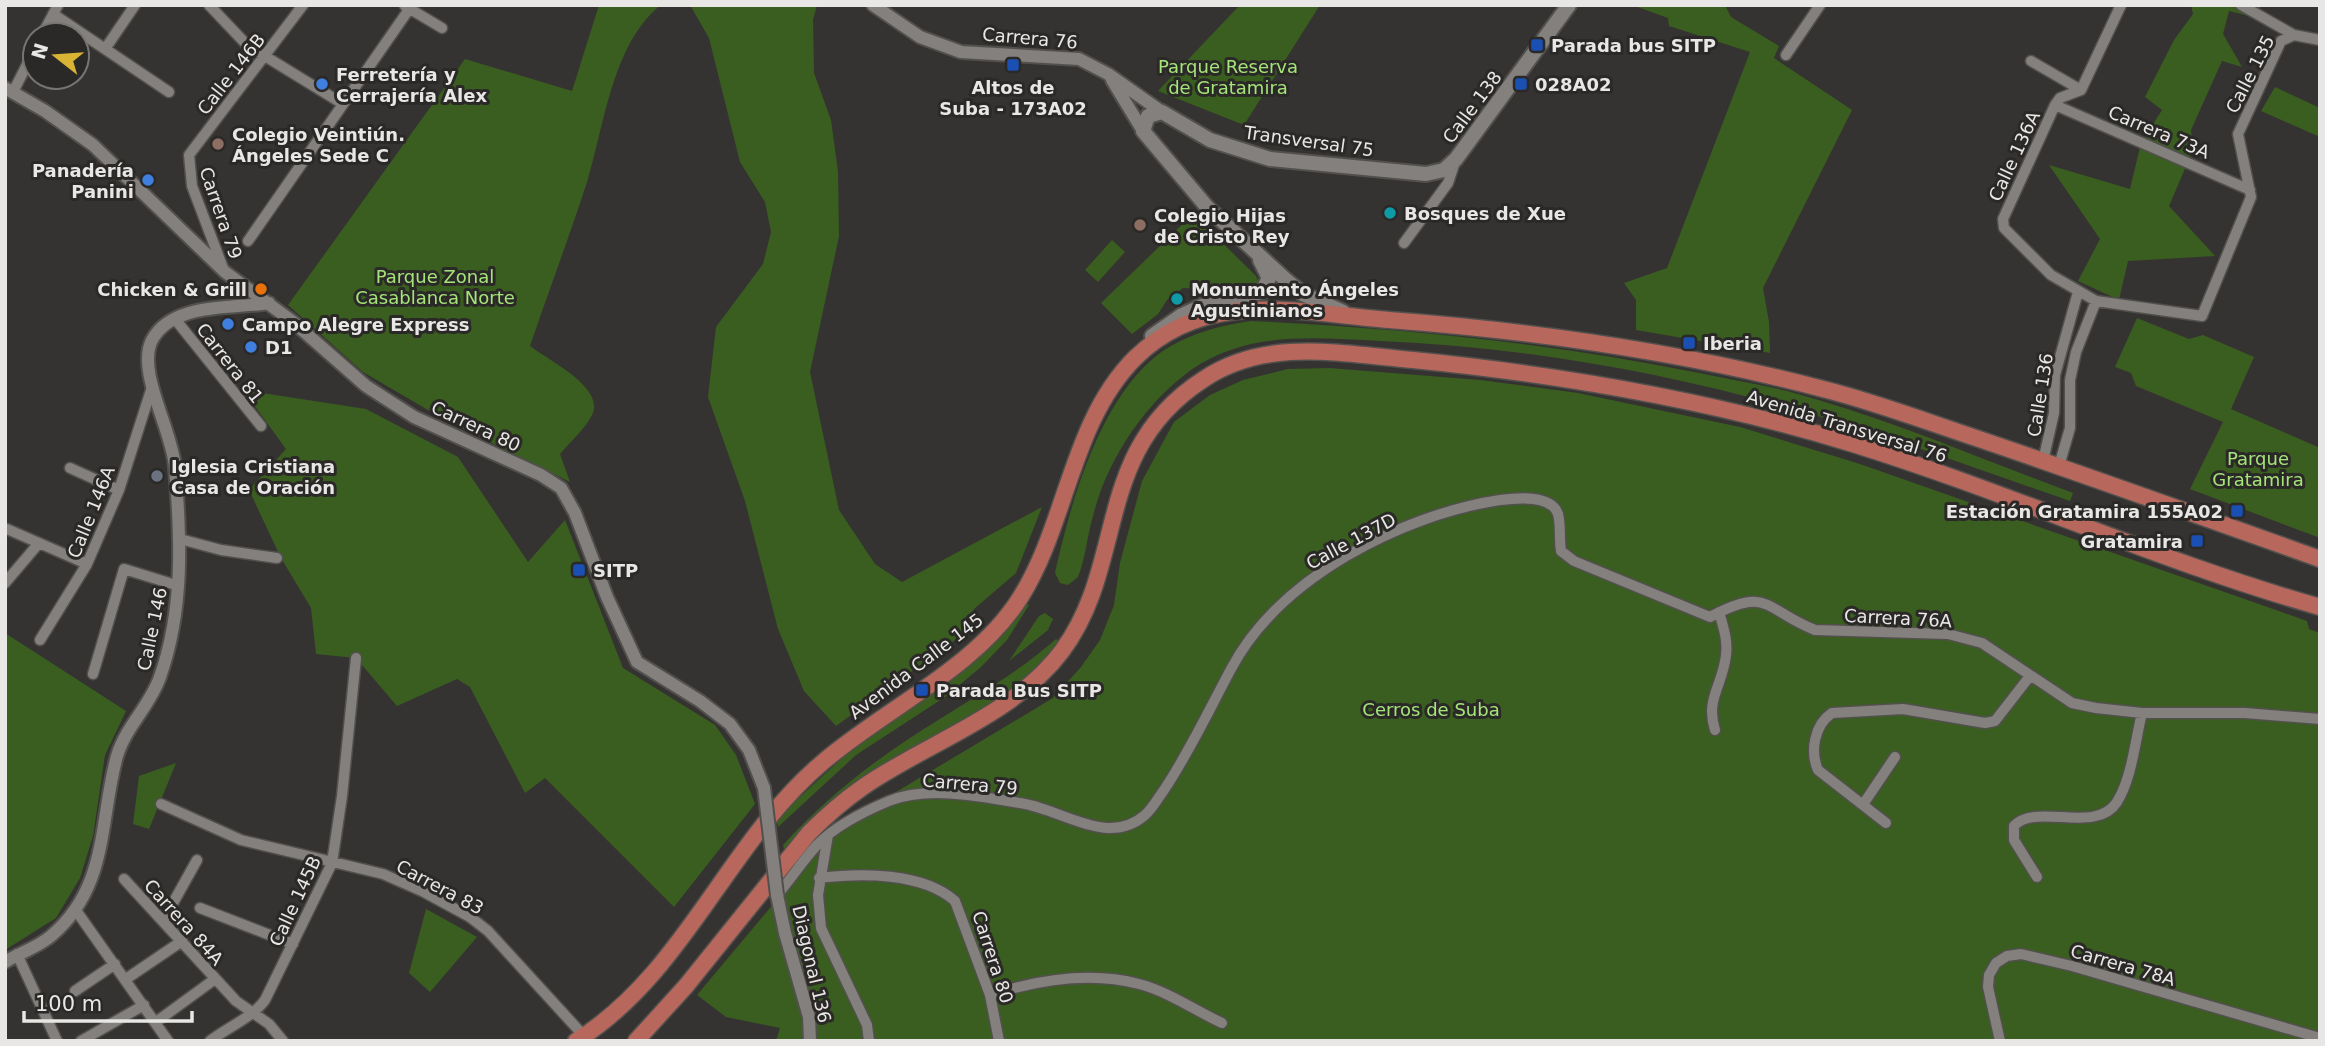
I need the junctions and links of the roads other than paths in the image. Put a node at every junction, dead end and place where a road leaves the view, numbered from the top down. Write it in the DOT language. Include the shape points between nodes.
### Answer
graph roads {
  1 [pos="135,5"];
  2 [pos="209,5"];
  3 [pos="303,5"];
  4 [pos="873,5"];
  5 [pos="1571,5"];
  6 [pos="1578,5"];
  7 [pos="1820,5"];
  8 [pos="2121,5"];
  9 [pos="2241,5"];
  10 [pos="408,6"];
  11 [pos="55,10"];
  12 [pos="442,28"];
  13 [pos="1552,32"];
  14 [pos="2294,35"];
  15 [pos="2320,40"];
  16 [pos="104,49"];
  17 [pos="1786,55"];
  18 [pos="264,58"];
  19 [pos="2031,61"];
  20 [pos="21,71"];
  21 [pos="1108,74"];
  22 [pos="9,90"];
  23 [pos="2081,90"];
  24 [pos="169,92"];
  25 [pos="343,104"];
  26 [pos="2055,105"];
  27 [pos="1162,112"];
  28 [pos="1143,131"];
  29 [pos="1456,159"];
  30 [pos="188,164"];
  31 [pos="2250,190"];
  32 [pos="1241,237"];
  33 [pos="248,241"];
  34 [pos="1404,243"];
  35 [pos="225,272"];
  36 [pos="2078,292"];
  37 [pos="2096,300"];
  38 [pos="269,303"];
  39 [pos="1361,318"];
  40 [pos="175,319"];
  41 [pos="2063,346"];
  42 [pos="2076,352"];
  43 [pos="1132,360"];
  44 [pos="152,387"];
  45 [pos="261,426"];
  46 [pos="2051,463"];
  47 [pos="70,468"];
  48 [pos="119,490"];
  49 [pos="1557,513"];
  50 [pos="7,529"];
  51 [pos="180,539"];
  52 [pos="38,543"];
  53 [pos="277,558"];
  54 [pos="2320,559"];
  55 [pos="88,564"];
  56 [pos="5,583"];
  57 [pos="179,586"];
  58 [pos="2320,607"];
  59 [pos="1719,612"];
  60 [pos="40,640"];
  61 [pos="356,658"];
  62 [pos="93,674"];
  63 [pos="2030,676"];
  64 [pos="2142,713"];
  65 [pos="2320,719"];
  66 [pos="1716,730"];
  67 [pos="1895,757"];
  68 [pos="1864,803"];
  69 [pos="161,804"];
  70 [pos="1148,813"];
  71 [pos="1886,822"];
  72 [pos="828,835"];
  73 [pos="197,860"];
  74 [pos="331,863"];
  75 [pos="2037,877"];
  76 [pos="819,878"];
  77 [pos="124,879"];
  78 [pos="779,899"];
  79 [pos="200,908"];
  80 [pos="75,909"];
  81 [pos="163,921"];
  82 [pos="182,941"];
  83 [pos="293,944"];
  84 [pos="17,954"];
  85 [pos="5,962"];
  86 [pos="115,964"];
  87 [pos="126,979"];
  88 [pos="215,979"];
  89 [pos="75,991"];
  90 [pos="990,995"];
  91 [pos="144,1005"];
  92 [pos="254,1013"];
  93 [pos="656,1020"];
  94 [pos="156,1022"];
  95 [pos="1222,1023"];
  96 [pos="580,1038"];
  97 [pos="2320,1038"];
  98 [pos="57,1041"];
  99 [pos="81,1041"];
  100 [pos="168,1041"];
  101 [pos="210,1041"];
  102 [pos="284,1041"];
  103 [pos="628,1041"];
  104 [pos="636,1041"];
  105 [pos="810,1041"];
  106 [pos="869,1041"];
  107 [pos="999,1041"];
  108 [pos="2000,1041"];
  1 -- 16 [label="street"];
  2 -- 18 [label="street"];
  3 -- 18 [label="street, Calle 146B"];
  4 -- 21 [label="street, Carrera 76" via="901,26 949,49 1060,56 1079,59"];
  5 -- 13 [label="main road"];
  6 -- 13 [label="main road, Calle 138"];
  7 -- 17 [label="street"];
  8 -- 23 [label="street"];
  9 -- 14 [label="street"];
  10 -- 12 [label="street"];
  10 -- 25 [label="street"];
  11 -- 16 [label="street"];
  13 -- 29 [label="main road, Calle 138"];
  14 -- 15 [label="street, Calle 135"];
  14 -- 31 [label="street, Calle 135" via="2281,41 2238,134"];
  16 -- 24 [label="street"];
  18 -- 25 [label="street"];
  18 -- 30 [label="street, Calle 146B" via="195,145"];
  19 -- 23 [label="street"];
  20 -- 22 [label="street"];
  21 -- 27 [label="street, Transversal 75"];
  21 -- 28 [label="street"];
  22 -- 35 [label="street, Carrera 80" via="93,145"];
  23 -- 26 [label="street, Calle 136A" via="2060,97"];
  25 -- 33 [label="street"];
  26 -- 31 [label="street, Carrera 73A"];
  26 -- 36 [label="street, Calle 136A" via="2003,219 2004,228 2051,275"];
  27 -- 28 [label="main road" via="1148,116"];
  27 -- 29 [label="main road, Transversal 75" via="1210,140 1270,159 1426,174 1444,170"];
  28 -- 32 [label="main road" via="1207,207"];
  29 -- 34 [label="street, Calle 138" via="1448,183"];
  30 -- 35 [label="street, Carrera 79"];
  31 -- 37 [label="street, Calle 135" via="2249,204 2203,316"];
  32 -- 39 [label="main road" via="1303,294"];
  32 -- 43 [label="main road" via="1267,270 1268,286 1255,295 1217,301 1182,315 1152,336"];
  35 -- 38 [label="street, Carrera 80"];
  36 -- 37 [label="street"];
  36 -- 41 [label="street, Calle 136"];
  37 -- 42 [label="street, Calle 136"];
  38 -- 40 [label="street"];
  38 -- 78 [label="street, Carrera 80, bridge" via="382,397 561,488 636,662 730,724 749,750 764,788"];
  39 -- 43 [label="main road, Avenida Calle 145" via="1260,307 1228,310 1174,329"];
  39 -- 46 [label="main road, Avenida Transversal 76" via="1585,341 1753,372 1829,390"];
  40 -- 44 [label="street, Calle 146" via="158,331 148,350"];
  40 -- 45 [label="street, Carrera 81"];
  41 -- 42 [label="street"];
  41 -- 46 [label="street, Calle 136" via="2053,387"];
  42 -- 46 [label="street, Calle 136" via="2070,380 2070,428"];
  43 -- 96 [label="main road, Avenida Calle 145" via="1096,418 1036,570 1003,623 944,673 820,764 733,866 659,970 614,1016"];
  44 -- 48 [label="street, Calle 146A"];
  44 -- 51 [label="street, Calle 146" via="172,446"];
  46 -- 54 [label="main road, Avenida Transversal 76"];
  47 -- 48 [label="street"];
  48 -- 55 [label="street, Calle 146A"];
  49 -- 59 [label="street, Carrera 76A" via="1561,551 1574,561 1710,617"];
  49 -- 70 [label="street, Calle 137D" via="1539,500 1514,498 1444,513 1357,552 1309,580 1252,634 1182,762"];
  50 -- 52 [label="street"];
  51 -- 53 [label="street"];
  51 -- 57 [label="street, Calle 146"];
  52 -- 55 [label="street"];
  52 -- 56 [label="street"];
  55 -- 60 [label="street, Calle 146A"];
  57 -- 62 [label="street" via="124,569"];
  57 -- 80 [label="street, Calle 146" via="160,678 125,735 100,858"];
  58 -- 93 [label="main road, Avenida Transversal 76" via="1858,446 1785,425 1671,397 1497,368 1279,351 1236,362 1201,380 1168,408 1143,440 1129,466 1084,612 1047,670 992,711 832,810"];
  59 -- 63 [label="street, Carrera 76A" via="1757,599 1815,630 1948,634 1982,642"];
  59 -- 66 [label="street" via="1727,640 1726,660 1710,713"];
  61 -- 74 [label="street, Calle 145B"];
  63 -- 64 [label="street, Carrera 76A" via="2072,703"];
  63 -- 68 [label="street" via="1995,721 1903,709 1832,713 1824,718 1817,730 1814,760 1818,770"];
  64 -- 65 [label="street, Carrera 76A"];
  64 -- 75 [label="street" via="2123,792 2110,811 2091,817 2019,821 2014,826 2014,840"];
  67 -- 68 [label="street"];
  68 -- 71 [label="street"];
  69 -- 74 [label="street, Carrera 83" via="241,840"];
  70 -- 72 [label="street, Carrera 79" via="1126,826 1105,828 1027,805 946,794 906,796 888,801"];
  72 -- 76 [label="street"];
  72 -- 78 [label="street, Carrera 79"];
  73 -- 81 [label="street"];
  74 -- 83 [label="street, Calle 145B"];
  74 -- 96 [label="street, Carrera 83" via="383,874 470,917 516,961"];
  76 -- 90 [label="street, Carrera 80" via="853,874 924,883 943,890 955,901"];
  76 -- 106 [label="street" via="821,928 867,1025"];
  77 -- 81 [label="street, Carrera 84A"];
  78 -- 105 [label="street, Diagonal 136" via="809,1017"];
  79 -- 83 [label="street"];
  80 -- 84 [label="street, Calle 146" via="48,939"];
  80 -- 86 [label="street"];
  81 -- 82 [label="street, Carrera 84A"];
  82 -- 87 [label="street"];
  82 -- 88 [label="street, Carrera 84A"];
  83 -- 92 [label="street, Calle 145B"];
  84 -- 85 [label="street, Calle 146"];
  84 -- 98 [label="street"];
  86 -- 87 [label="street"];
  86 -- 89 [label="street"];
  87 -- 91 [label="street"];
  88 -- 92 [label="street, Carrera 84A"];
  88 -- 94 [label="street"];
  90 -- 95 [label="street" via="1028,983 1086,977 1139,984"];
  90 -- 107 [label="street, Carrera 80"];
  91 -- 94 [label="street"];
  91 -- 99 [label="street"];
  92 -- 101 [label="street, Calle 145B"];
  92 -- 102 [label="street, Carrera 84A"];
  93 -- 103 [label="main road"];
  93 -- 104 [label="main road"];
  94 -- 100 [label="street"];
  97 -- 108 [label="street, Carrera 78A" via="2021,954 1996,963 1989,975"];
}
